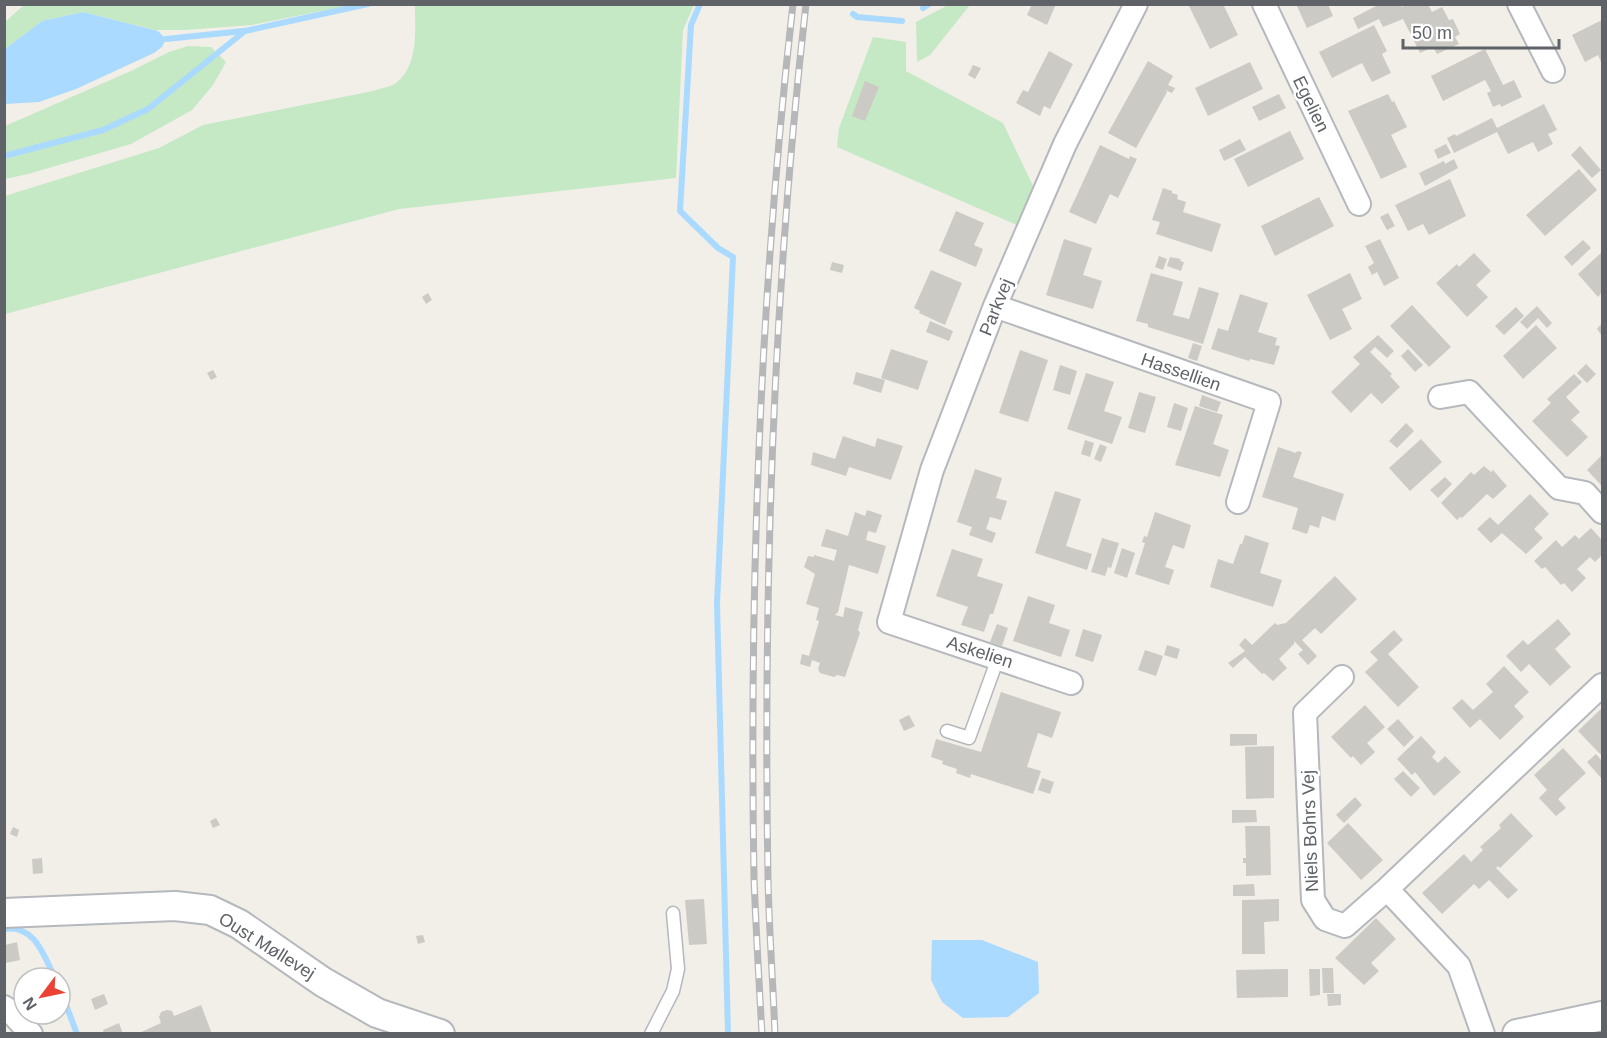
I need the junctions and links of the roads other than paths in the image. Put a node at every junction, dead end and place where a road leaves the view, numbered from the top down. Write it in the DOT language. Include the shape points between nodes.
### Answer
graph roads {
  1 [pos="1136,4"];
  2 [pos="1264,4"];
  3 [pos="1519,4"];
  4 [pos="1553,70"];
  5 [pos="1359,204"];
  6 [pos="995,306"];
  7 [pos="1440,397"];
  8 [pos="1238,502"];
  9 [pos="1602,512"];
  10 [pos="889,622"];
  11 [pos="998,658"];
  12 [pos="1341,677"];
  13 [pos="1071,683"];
  14 [pos="1602,685"];
  15 [pos="947,731"];
  16 [pos="1388,889"];
  17 [pos="4,913"];
  18 [pos="673,914"];
  19 [pos="4,1007"];
  20 [pos="1602,1016"];
  21 [pos="381,1023"];
  22 [pos="31,1034"];
  23 [pos="440,1034"];
  24 [pos="651,1034"];
  25 [pos="1483,1034"];
  26 [pos="1517,1034"];
  1 -- 6 [label="street, Parkvej" via="1065,144"];
  2 -- 5 [label="street, Egelien"];
  3 -- 4 [label="street"];
  6 -- 8 [label="street, Hassellien" via="1269,402"];
  6 -- 10 [label="street, Parkvej" via="932,470"];
  7 -- 9 [label="street" via="1469,392 1559,488 1585,493"];
  10 -- 11 [label="street, Askelien"];
  11 -- 13 [label="street, Askelien"];
  11 -- 15 [label="lane" via="969,738"];
  12 -- 16 [label="street, Niels Bohrs Vej" via="1305,713 1313,900 1325,919 1345,926"];
  14 -- 16 [label="street, Niels Bohrs Vej"];
  16 -- 25 [label="street" via="1460,966"];
  17 -- 21 [label="street, Oust Møllevej" via="175,906 210,910 239,924"];
  18 -- 24 [label="lane" via="678,969 673,992"];
  19 -- 22 [label="street"];
  20 -- 26 [label="street"];
  21 -- 23 [label="street, Oust Møllevej"];
}
